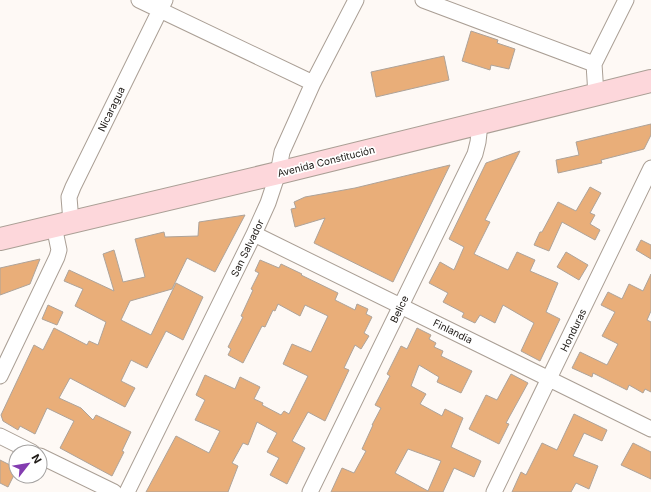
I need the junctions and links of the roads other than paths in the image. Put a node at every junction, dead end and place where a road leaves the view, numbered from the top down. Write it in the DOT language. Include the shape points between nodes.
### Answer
graph roads {
  1 [pos="139,0"];
  2 [pos="356,0"];
  3 [pos="424,0"];
  4 [pos="626,0"];
  5 [pos="162,5"];
  6 [pos="594,64"];
  7 [pos="651,82"];
  8 [pos="313,83"];
  9 [pos="596,95"];
  10 [pos="480,124"];
  11 [pos="651,168"];
  12 [pos="278,173"];
  13 [pos="63,224"];
  14 [pos="254,234"];
  15 [pos="0,239"];
  16 [pos="400,306"];
  17 [pos="0,376"];
  18 [pos="550,378"];
  19 [pos="651,429"];
  20 [pos="0,436"];
  21 [pos="16,444"];
  22 [pos="48,460"];
  23 [pos="114,492"];
  24 [pos="127,492"];
  25 [pos="310,492"];
  26 [pos="494,492"];
  1 -- 5 [label="street"];
  2 -- 8 [label="street, San Salvador"];
  3 -- 6 [label="street"];
  4 -- 6 [label="street"];
  5 -- 8 [label="street"];
  5 -- 13 [label="street, Nicaragua" via="73,187"];
  6 -- 9 [label="street"];
  7 -- 9 [label="main road, Avenida Constitución"];
  8 -- 12 [label="street, San Salvador" via="282,152"];
  9 -- 10 [label="main road, Avenida Constitución"];
  10 -- 12 [label="main road, Avenida Constitución"];
  10 -- 16 [label="street, Belice" via="475,154"];
  11 -- 18 [label="street, Honduras"];
  12 -- 13 [label="main road, Avenida Constitución"];
  12 -- 14 [label="street, San Salvador"];
  13 -- 15 [label="main road, Avenida Constitución"];
  13 -- 17 [label="street, Nicaragua" via="58,257"];
  14 -- 16 [label="street, Finlandia"];
  14 -- 24 [label="street, San Salvador"];
  16 -- 18 [label="street, Finlandia"];
  16 -- 25 [label="street, Belice"];
  18 -- 19 [label="street, Finlandia"];
  18 -- 26 [label="street, Honduras"];
  20 -- 21 [label="street"];
  22 -- 23 [label="street"];
}
